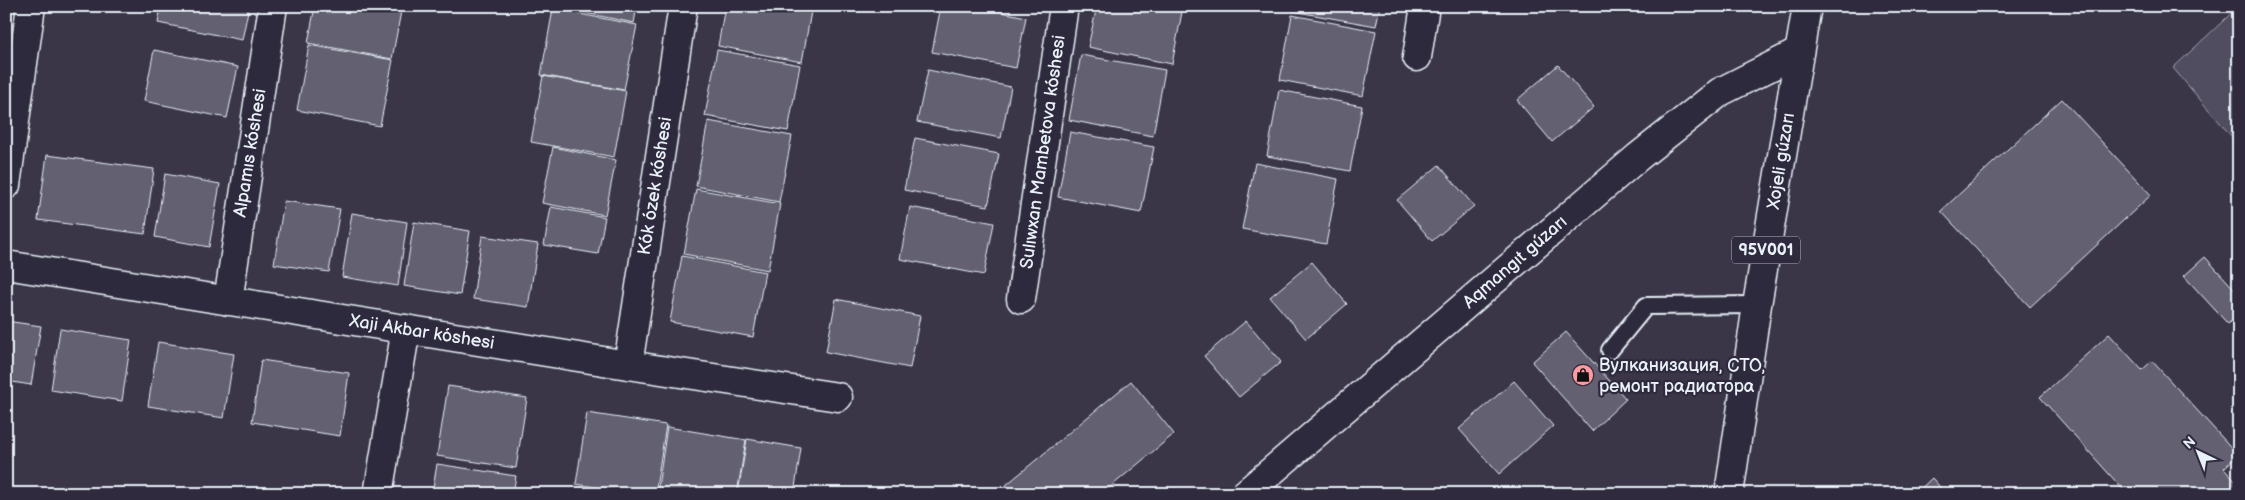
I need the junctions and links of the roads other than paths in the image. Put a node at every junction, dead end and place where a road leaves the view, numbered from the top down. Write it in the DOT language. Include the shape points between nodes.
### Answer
graph roads {
  1 [pos="31,6"];
  2 [pos="273,6"];
  3 [pos="683,6"];
  4 [pos="1064,6"];
  5 [pos="1425,6"];
  6 [pos="1807,6"];
  7 [pos="1799,52"];
  8 [pos="1417,57"];
  9 [pos="6,185"];
  10 [pos="6,265"];
  11 [pos="1021,299"];
  12 [pos="228,300"];
  13 [pos="1757,305"];
  14 [pos="406,329"];
  15 [pos="1610,350"];
  16 [pos="628,366"];
  17 [pos="838,397"];
  18 [pos="378,494"];
  19 [pos="1246,494"];
  20 [pos="1729,494"];
  1 -- 9 [label="street"];
  2 -- 12 [label="street, Alpamıs kóshesi"];
  3 -- 16 [label="street, Kók ózek kóshesi"];
  4 -- 11 [label="street, Sulıwxan Mambetova kóshesi"];
  5 -- 8 [label="street"];
  6 -- 7 [label="street, Xojeli gúzarı / 95V001"];
  7 -- 13 [label="street, Xojeli gúzarı / 95V001"];
  7 -- 19 [label="street, Aqmangıt gúzarı" via="1720,92 1638,157"];
  10 -- 12 [label="street, Xaji Akbar kóshesi"];
  12 -- 14 [label="street, Xaji Akbar kóshesi"];
  13 -- 15 [label="lane" via="1646,306"];
  13 -- 20 [label="street, Xojeli gúzarı / 95V001"];
  14 -- 16 [label="street, Xaji Akbar kóshesi"];
  14 -- 18 [label="street"];
  16 -- 17 [label="street, Xaji Akbar kóshesi"];
}
